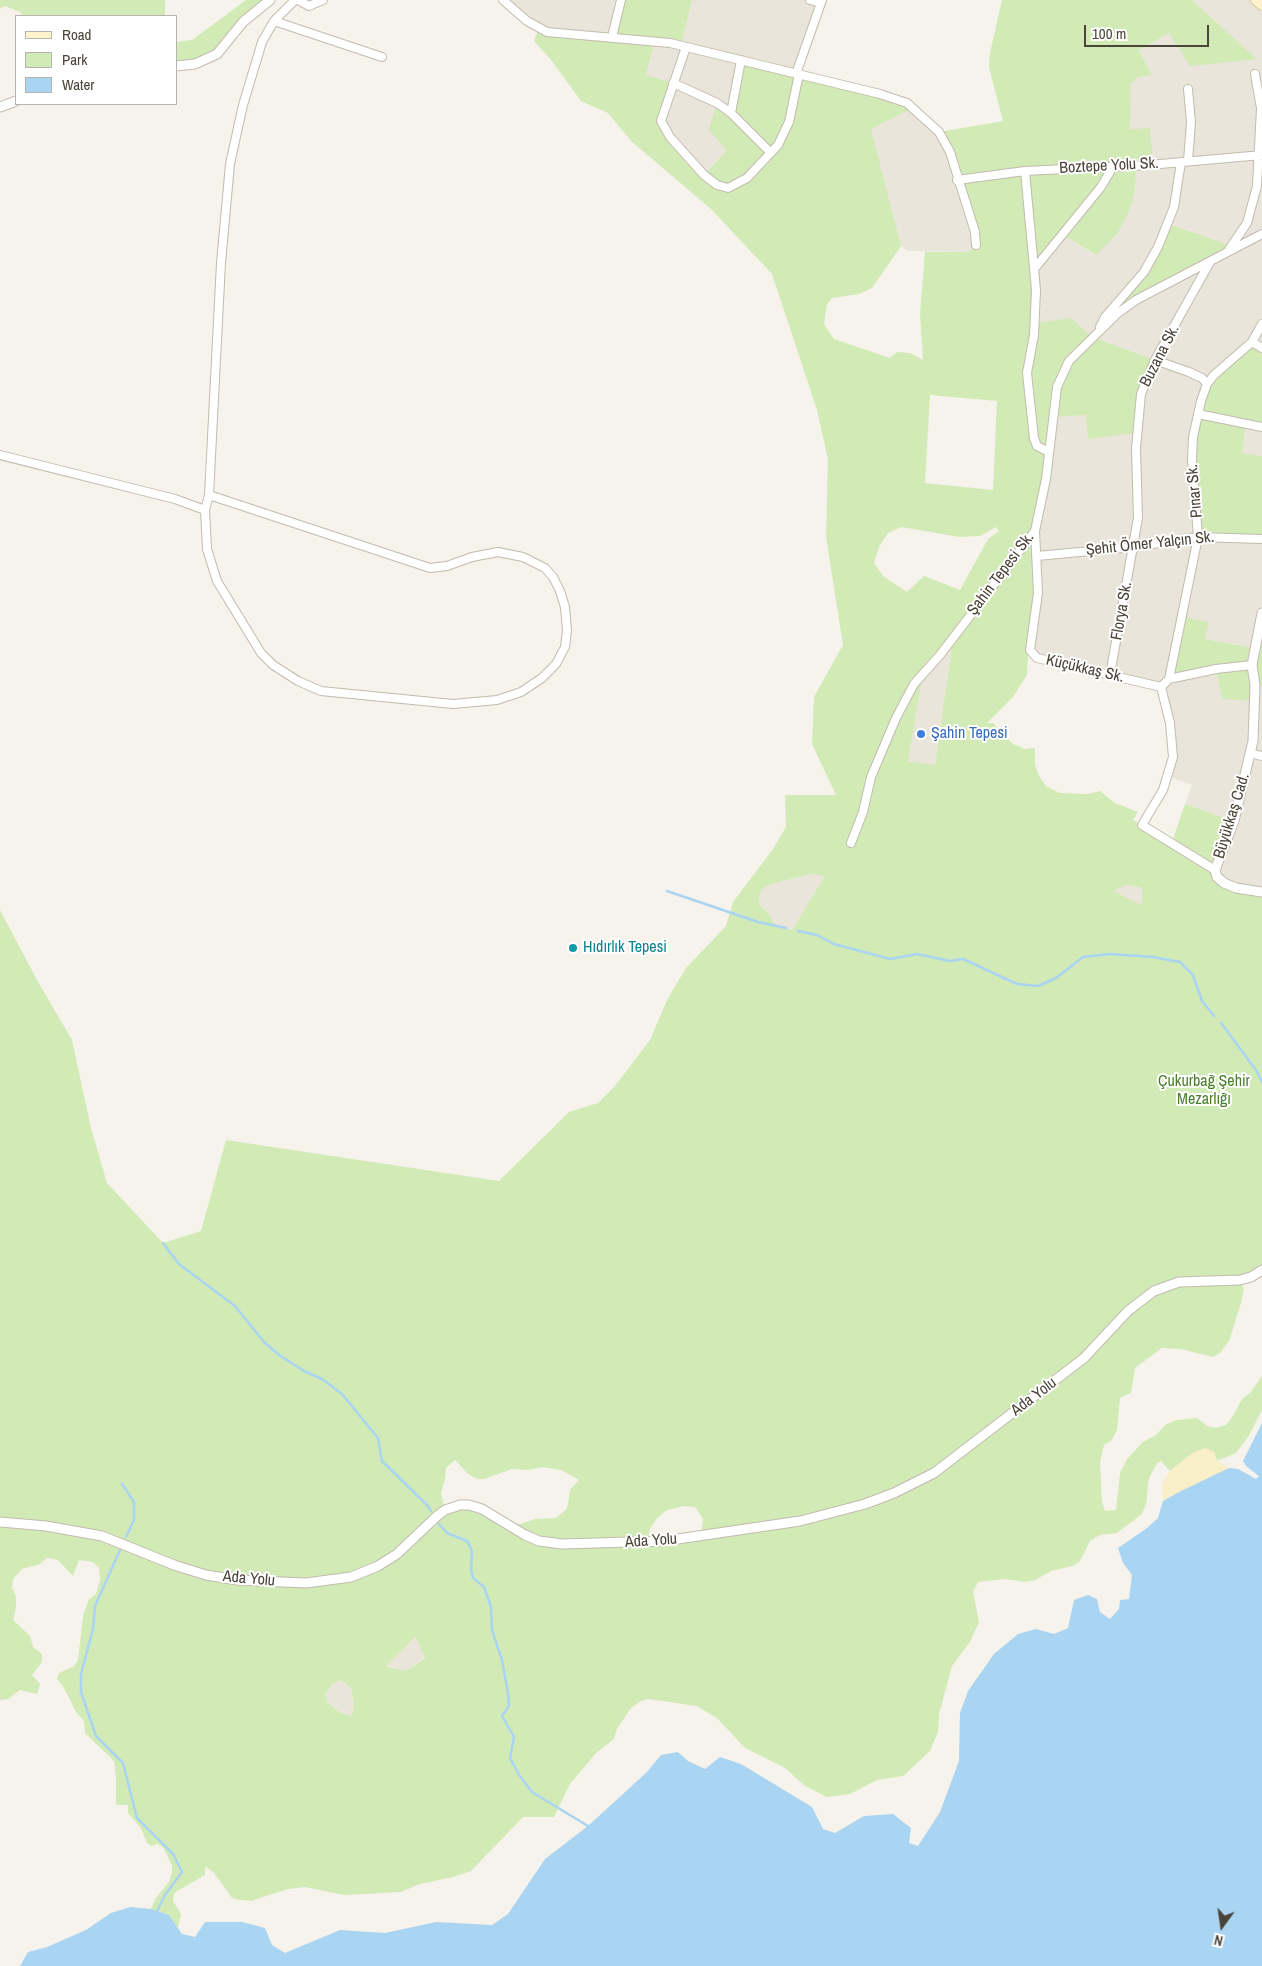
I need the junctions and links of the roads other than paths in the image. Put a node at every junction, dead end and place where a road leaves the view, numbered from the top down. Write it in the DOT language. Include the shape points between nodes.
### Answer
graph roads {
  1 [pos="270,0"];
  2 [pos="296,0"];
  3 [pos="323,0"];
  4 [pos="503,0"];
  5 [pos="622,0"];
  6 [pos="810,0"];
  7 [pos="1256,0"];
  8 [pos="821,1"];
  9 [pos="1262,5"];
  10 [pos="274,21"];
  11 [pos="612,36"];
  12 [pos="686,47"];
  13 [pos="382,57"];
  14 [pos="742,60"];
  15 [pos="178,66"];
  16 [pos="798,74"];
  17 [pos="1255,74"];
  18 [pos="673,83"];
  19 [pos="1188,89"];
  20 [pos="15,101"];
  21 [pos="0,107"];
  22 [pos="731,113"];
  23 [pos="771,153"];
  24 [pos="1260,155"];
  25 [pos="1184,162"];
  26 [pos="1114,165"];
  27 [pos="1024,171"];
  28 [pos="957,180"];
  29 [pos="1262,234"];
  30 [pos="976,245"];
  31 [pos="1226,253"];
  32 [pos="1210,262"];
  33 [pos="1035,268"];
  34 [pos="1262,324"];
  35 [pos="1097,333"];
  36 [pos="1252,342"];
  37 [pos="1262,348"];
  38 [pos="1155,360"];
  39 [pos="1207,384"];
  40 [pos="1198,414"];
  41 [pos="1262,427"];
  42 [pos="1049,452"];
  43 [pos="0,455"];
  44 [pos="209,494"];
  45 [pos="205,510"];
  46 [pos="1035,531"];
  47 [pos="1198,537"];
  48 [pos="1262,539"];
  49 [pos="1134,547"];
  50 [pos="1038,556"];
  51 [pos="1262,613"];
  52 [pos="1252,665"];
  53 [pos="1110,675"];
  54 [pos="1169,679"];
  55 [pos="1258,686"];
  56 [pos="1161,688"];
  57 [pos="1250,753"];
  58 [pos="1262,756"];
  59 [pos="851,843"];
  60 [pos="1215,870"];
  61 [pos="1262,892"];
  62 [pos="1262,1270"];
  63 [pos="0,1522"];
  1 -- 15 [label="street" via="242,22 217,54 195,64"];
  2 -- 3 [label="street" via="309,6"];
  2 -- 10 [label="street"];
  4 -- 11 [label="street" via="528,22 547,32"];
  5 -- 11 [label="street"];
  6 -- 8 [label="street"];
  7 -- 9 [label="main road"];
  8 -- 16 [label="street"];
  10 -- 13 [label="street"];
  10 -- 44 [label="street" via="262,42 254,68 230,164 221,263"];
  11 -- 12 [label="street"];
  12 -- 14 [label="street"];
  12 -- 18 [label="street"];
  14 -- 16 [label="street"];
  14 -- 22 [label="street"];
  16 -- 23 [label="street" via="789,122"];
  16 -- 28 [label="street" via="907,103 939,132 950,152"];
  17 -- 24 [label="street" via="1261,108"];
  18 -- 22 [label="street" via="698,93"];
  18 -- 23 [label="street" via="661,121 670,137 717,185 728,188 747,178"];
  19 -- 25 [label="street" via="1191,122"];
  20 -- 21 [label="street"];
  22 -- 23 [label="street"];
  24 -- 25 [label="street, Boztepe Yolu Sk."];
  24 -- 31 [label="street" via="1252,211 1240,236"];
  25 -- 26 [label="street, Boztepe Yolu Sk."];
  25 -- 35 [label="street" via="1174,207 1158,247 1144,272 1105,317"];
  26 -- 27 [label="street, Boztepe Yolu Sk."];
  26 -- 33 [label="street" via="1101,187"];
  27 -- 28 [label="street, Boztepe Yolu Sk."];
  27 -- 33 [label="street"];
  28 -- 30 [label="street"];
  29 -- 31 [label="street"];
  31 -- 32 [label="street"];
  32 -- 35 [label="street, Şahin Tepesi Sk." via="1136,300"];
  32 -- 38 [label="street, Buzana Sk."];
  33 -- 42 [label="street" via="1035,323 1026,373 1034,438 1037,446"];
  34 -- 36 [label="street, Pınar Sk."];
  35 -- 42 [label="street, Şahin Tepesi Sk." via="1069,361 1056,387"];
  36 -- 37 [label="street"];
  36 -- 39 [label="street, Pınar Sk."];
  38 -- 39 [label="street" via="1189,372"];
  38 -- 49 [label="street, Buzana Sk." via="1141,394 1137,420 1138,518"];
  39 -- 40 [label="street, Pınar Sk."];
  40 -- 41 [label="street"];
  40 -- 47 [label="street, Pınar Sk." via="1192,460"];
  42 -- 46 [label="street, Şahin Tepesi Sk."];
  43 -- 45 [label="street"];
  44 -- 45 [label="street"];
  44 -- 45 [label="street" via="430,568 498,552 523,557 545,568 560,591 566,607 565,647 556,664 542,678 521,692 497,700 453,704 321,691 298,681 261,653 217,581 207,549"];
  46 -- 50 [label="street, Küçükkaş Sk."];
  46 -- 59 [label="street, Şahin Tepesi Sk." via="914,684 871,777"];
  47 -- 48 [label="street, Şehit Ömer Yalçın Sk."];
  47 -- 49 [label="street, Şehit Ömer Yalçın Sk."];
  47 -- 54 [label="street, Pınar Sk."];
  49 -- 50 [label="street, Şehit Ömer Yalçın Sk."];
  49 -- 53 [label="street, Florya Sk."];
  50 -- 53 [label="street, Küçükkaş Sk." via="1038,593 1030,650 1037,658"];
  51 -- 52 [label="street, Büyükkaş Cad."];
  52 -- 54 [label="street"];
  52 -- 55 [label="street, Büyükkaş Cad."];
  53 -- 56 [label="street, Küçükkaş Sk."];
  54 -- 56 [label="street"];
  55 -- 57 [label="street, Büyükkaş Cad."];
  56 -- 60 [label="street" via="1170,723 1173,757 1163,790 1142,825"];
  57 -- 58 [label="street"];
  57 -- 60 [label="street, Büyükkaş Cad." via="1234,821"];
  60 -- 61 [label="street" via="1224,883"];
  62 -- 63 [label="street, Ada Yolu" via="1240,1280 1179,1282 1154,1291 1128,1310 1084,1358 934,1474 864,1504 800,1522 664,1541 562,1544 532,1538 482,1509 460,1505 436,1517 397,1554 378,1566 351,1576 306,1583 236,1580 206,1575 102,1536"];
}
